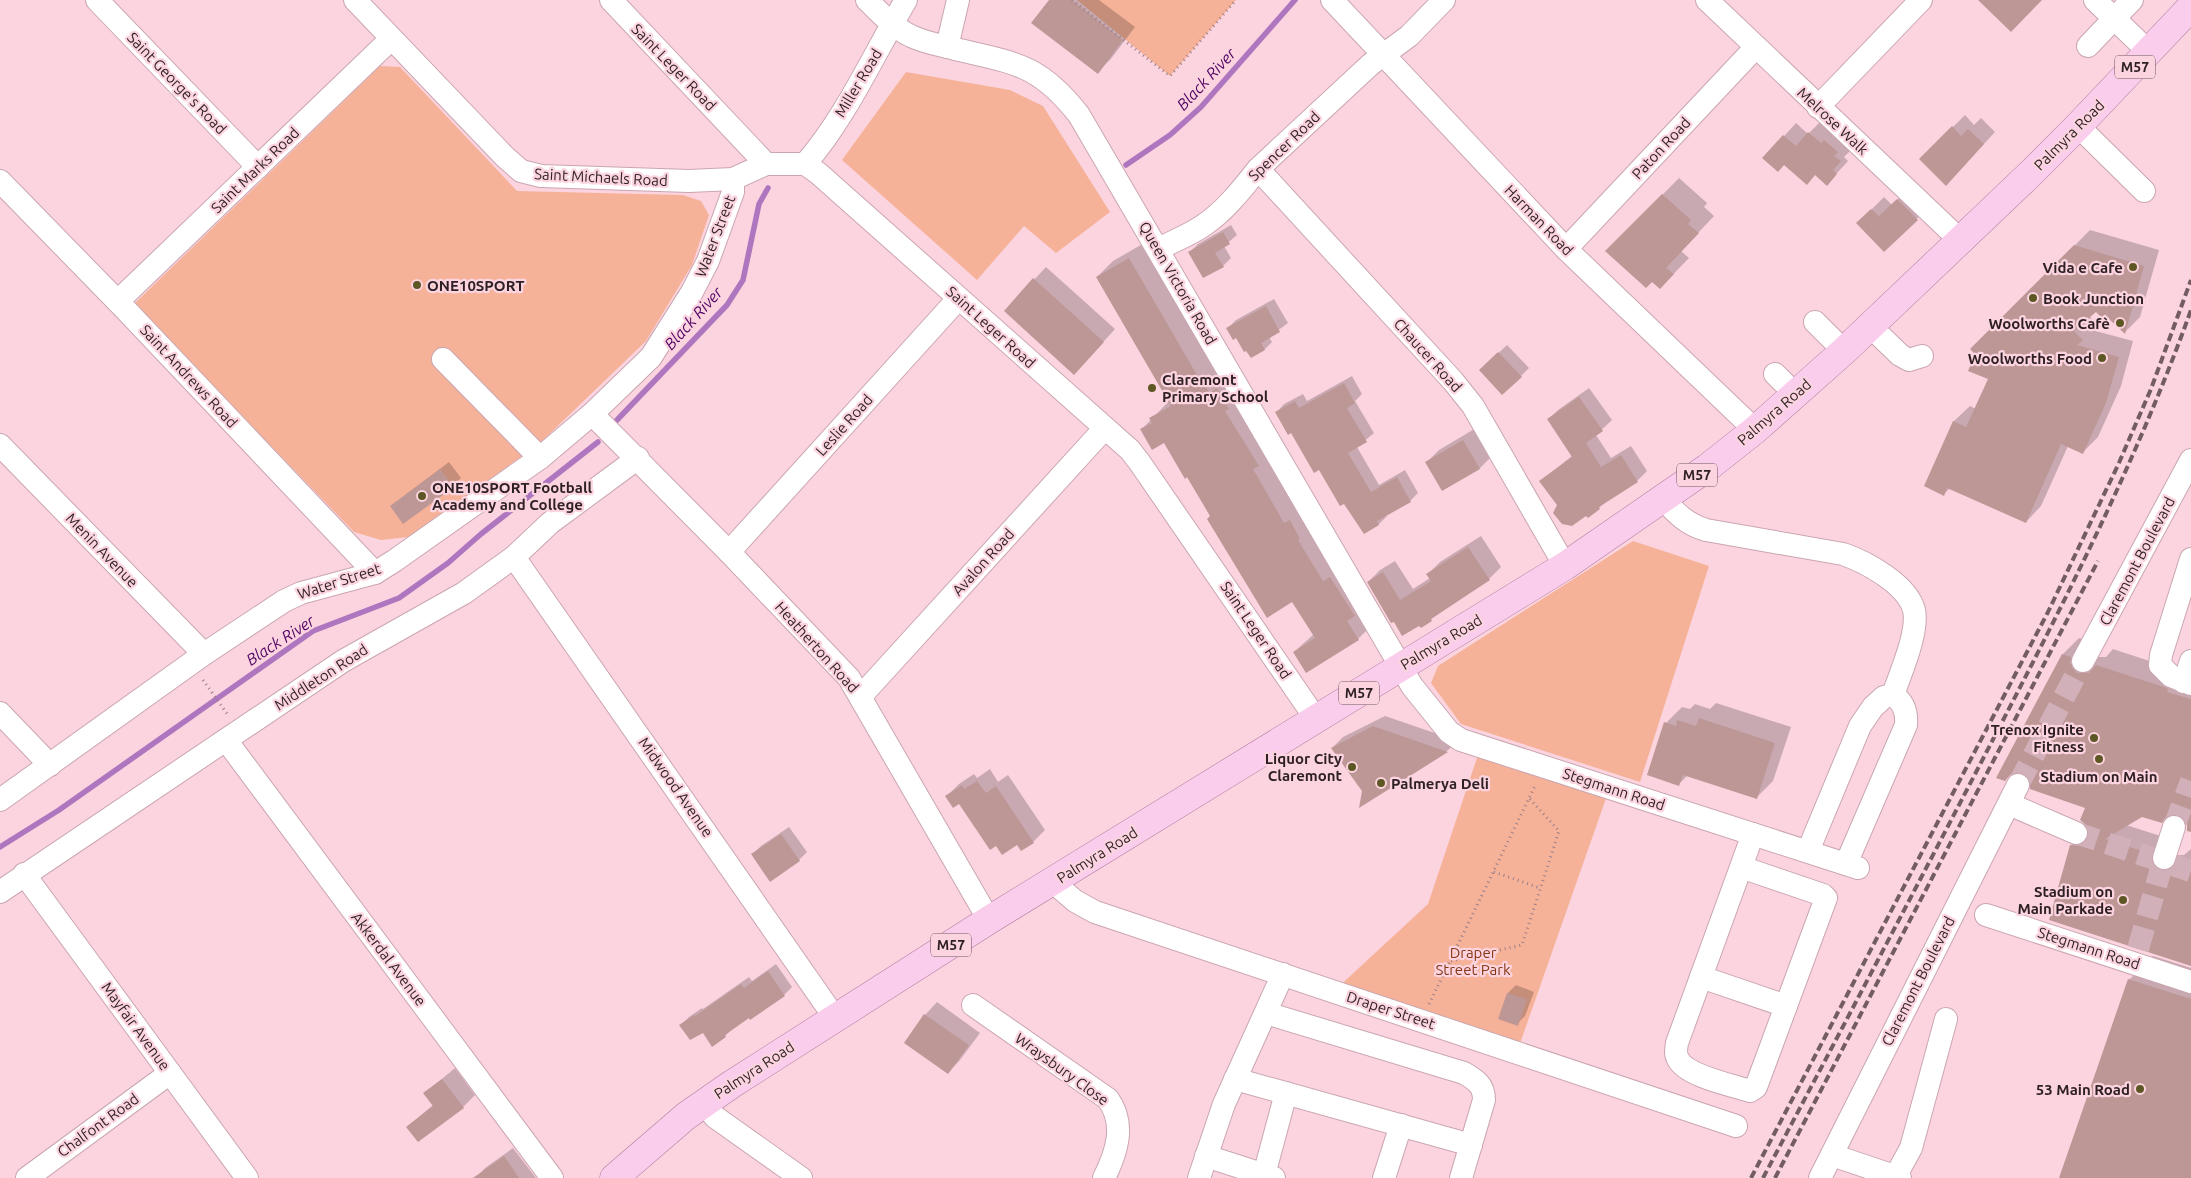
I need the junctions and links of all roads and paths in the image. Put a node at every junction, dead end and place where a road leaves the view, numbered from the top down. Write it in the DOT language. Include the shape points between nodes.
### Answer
graph roads {
  1 [pos="97,0"];
  2 [pos="355,0"];
  3 [pos="610,0"];
  4 [pos="867,0"];
  5 [pos="906,0"];
  6 [pos="958,0"];
  7 [pos="1072,0"];
  8 [pos="1236,0"];
  9 [pos="1332,0"];
  10 [pos="1444,0"];
  11 [pos="1707,0"];
  12 [pos="1921,0"];
  13 [pos="2095,0"];
  14 [pos="2132,0"];
  15 [pos="2191,7"];
  16 [pos="2115,18"];
  17 [pos="892,23"];
  18 [pos="392,39"];
  19 [pos="2088,46"];
  20 [pos="947,47"];
  21 [pos="1756,47"];
  22 [pos="2149,52"];
  23 [pos="1384,56"];
  24 [pos="1818,107"];
  25 [pos="2078,126"];
  26 [pos="766,164"];
  27 [pos="805,164"];
  28 [pos="258,167"];
  29 [pos="1258,169"];
  30 [pos="733,178"];
  31 [pos="0,181"];
  32 [pos="2144,191"];
  33 [pos="1960,240"];
  34 [pos="1158,249"];
  35 [pos="1566,250"];
  36 [pos="958,299"];
  37 [pos="118,301"];
  38 [pos="1815,322"];
  39 [pos="1870,326"];
  40 [pos="1844,351"];
  41 [pos="1922,356"];
  42 [pos="443,359"];
  43 [pos="1775,374"];
  44 [pos="1796,394"];
  45 [pos="592,414"];
  46 [pos="1105,428"];
  47 [pos="1755,430"];
  48 [pos="0,446"];
  49 [pos="540,458"];
  50 [pos="638,458"];
  51 [pos="2191,460"];
  52 [pos="1663,498"];
  53 [pos="729,552"];
  54 [pos="514,556"];
  55 [pos="2191,559"];
  56 [pos="1565,566"];
  57 [pos="375,572"];
  58 [pos="204,654"];
  59 [pos="2083,661"];
  60 [pos="2191,661"];
  61 [pos="1401,666"];
  62 [pos="205,683"];
  63 [pos="2188,683"];
  64 [pos="1893,695"];
  65 [pos="861,696"];
  66 [pos="221,706"];
  67 [pos="0,713"];
  68 [pos="1316,719"];
  69 [pos="226,740"];
  70 [pos="50,765"];
  71 [pos="1545,766"];
  72 [pos="1530,798"];
  73 [pos="0,800"];
  74 [pos="2174,827"];
  75 [pos="2076,833"];
  76 [pos="1753,834"];
  77 [pos="1808,851"];
  78 [pos="2164,858"];
  79 [pos="1741,867"];
  80 [pos="1494,872"];
  81 [pos="24,874"];
  82 [pos="1053,882"];
  83 [pos="1540,888"];
  84 [pos="0,892"];
  85 [pos="1986,915"];
  86 [pos="989,920"];
  87 [pos="1450,961"];
  88 [pos="1283,974"];
  89 [pos="1701,977"];
  90 [pos="2191,982"];
  91 [pos="973,1005"];
  92 [pos="1786,1006"];
  93 [pos="1266,1013"];
  94 [pos="835,1018"];
  95 [pos="1946,1019"];
  96 [pos="1422,1020"];
  97 [pos="170,1073"];
  98 [pos="1235,1078"];
  99 [pos="1286,1093"];
  100 [pos="704,1103"];
  101 [pos="1401,1125"];
  102 [pos="1736,1126"];
  103 [pos="1471,1145"];
  104 [pos="1832,1155"];
  105 [pos="1206,1156"];
  106 [pos="1269,1176"];
  107 [pos="1898,1177"];
  108 [pos="27,1178"];
  109 [pos="247,1178"];
  110 [pos="552,1178"];
  111 [pos="614,1178"];
  112 [pos="801,1178"];
  113 [pos="1104,1178"];
  114 [pos="1199,1178"];
  115 [pos="1384,1178"];
  116 [pos="1461,1178"];
  117 [pos="1820,1178"];
  1 -- 28 [label="street, Saint George's Road"];
  2 -- 18 [label="street, Saint Michaels Road"];
  3 -- 26 [label="street, Saint Leger Road"];
  4 -- 17 [label="street, Queen Victoria Road"];
  5 -- 17 [label="street, Miller Road"];
  6 -- 20 [label="street"];
  7 -- 8 [label="path" via="1170,76"];
  9 -- 23 [label="street, Harman Road"];
  10 -- 23 [label="street, Spencer Road"];
  11 -- 21 [label="street, Melrose Walk"];
  12 -- 24 [label="street"];
  13 -- 16 [label="street"];
  14 -- 16 [label="street"];
  15 -- 22 [label="main road, Palmyra Road / M57"];
  16 -- 19 [label="street"];
  16 -- 22 [label="street"];
  17 -- 20 [label="street, Queen Victoria Road" via="911,36"];
  17 -- 27 [label="street, Miller Road" via="850,98"];
  18 -- 28 [label="street, Saint Marks Road"];
  18 -- 30 [label="street, Saint Michaels Road" via="504,156 526,173 639,180"];
  20 -- 34 [label="street, Queen Victoria Road" via="1024,67 1062,93 1079,115"];
  21 -- 24 [label="street, Melrose Walk"];
  21 -- 35 [label="street, Paton Road"];
  22 -- 25 [label="main road, Palmyra Road / M57"];
  23 -- 29 [label="street, Spencer Road" via="1371,64"];
  23 -- 35 [label="street, Harman Road"];
  24 -- 33 [label="street, Melrose Walk"];
  25 -- 32 [label="street"];
  25 -- 33 [label="main road, Palmyra Road / M57"];
  26 -- 27 [label="street"];
  26 -- 30 [label="street, Saint Michaels Road"];
  27 -- 36 [label="street, Saint Leger Road"];
  28 -- 37 [label="street, Saint Marks Road"];
  29 -- 34 [label="street, Spencer Road" via="1216,216"];
  29 -- 56 [label="street, Chaucer Road" via="1453,381 1472,406"];
  30 -- 45 [label="street, Water Street" via="733,192 708,261 692,292 651,356"];
  31 -- 37 [label="street, Saint Andrews Road"];
  33 -- 39 [label="main road, Palmyra Road / M57"];
  34 -- 61 [label="street, Queen Victoria Road"];
  35 -- 47 [label="street, Harman Road"];
  36 -- 46 [label="street, Saint Leger Road"];
  36 -- 53 [label="street, Leslie Road"];
  37 -- 57 [label="street, Saint Andrews Road"];
  38 -- 40 [label="street"];
  39 -- 40 [label="main road, Palmyra Road / M57"];
  39 -- 41 [label="street" via="1900,355 1909,360"];
  40 -- 44 [label="main road, Palmyra Road / M57"];
  42 -- 49 [label="street"];
  43 -- 44 [label="street"];
  44 -- 47 [label="main road, Palmyra Road / M57"];
  45 -- 49 [label="street, Water Street"];
  45 -- 50 [label="street, Heatherton Road"];
  46 -- 65 [label="street, Avalon Road"];
  46 -- 68 [label="street, Saint Leger Road" via="1140,462"];
  47 -- 52 [label="main road, Palmyra Road / M57"];
  48 -- 58 [label="street, Menin Avenue"];
  49 -- 57 [label="street, Water Street"];
  50 -- 53 [label="street, Heatherton Road"];
  50 -- 54 [label="street, Middleton Road" via="550,522"];
  51 -- 59 [label="street, Claremont Boulevard"];
  52 -- 56 [label="main road, Palmyra Road / M57"];
  52 -- 64 [label="street" via="1681,519 1692,526 1843,554 1880,572 1901,588 1914,610 1913,628"];
  53 -- 65 [label="street, Heatherton Road" via="849,678"];
  54 -- 69 [label="street, Middleton Road" via="448,603 343,661"];
  54 -- 94 [label="street, Midwood Avenue"];
  55 -- 63 [label="street" via="2160,665"];
  56 -- 61 [label="main road, Palmyra Road / M57"];
  57 -- 58 [label="street, Water Street" via="292,596"];
  58 -- 70 [label="street, Water Street"];
  60 -- 63 [label="street"];
  61 -- 68 [label="main road, Palmyra Road / M57"];
  61 -- 71 [label="street, Stegmann Road" via="1448,732 1461,740"];
  62 -- 66 [label="path"];
  64 -- 77 [label="street" via="1884,697 1873,707 1860,726"];
  64 -- 77 [label="street, Stegmann Road" via="1901,701 1906,725 1852,866"];
  65 -- 86 [label="street, Heatherton Road"];
  67 -- 70 [label="street"];
  68 -- 82 [label="main road, Palmyra Road / M57"];
  69 -- 81 [label="street, Middleton Road"];
  69 -- 110 [label="street, Akkerdal Avenue"];
  70 -- 73 [label="street, Water Street"];
  71 -- 72 [label="path"];
  71 -- 76 [label="street, Stegmann Road"];
  72 -- 80 [label="path"];
  72 -- 83 [label="path" via="1559,831"];
  74 -- 78 [label="street"];
  75 -- 104 [label="street, Claremont Boulevard" via="2013,795"];
  76 -- 77 [label="street, Stegmann Road"];
  76 -- 79 [label="street"];
  79 -- 89 [label="street"];
  79 -- 92 [label="street" via="1826,898"];
  80 -- 83 [label="path"];
  80 -- 87 [label="path"];
  81 -- 84 [label="street, Middleton Road"];
  81 -- 97 [label="street, Mayfair Avenue"];
  82 -- 86 [label="main road, Palmyra Road / M57"];
  82 -- 88 [label="street, Draper Street" via="1075,901 1095,912"];
  83 -- 87 [label="path" via="1522,945"];
  85 -- 90 [label="street, Stegmann Road" via="2136,956"];
  86 -- 94 [label="main road, Palmyra Road / M57"];
  87 -- 96 [label="path"];
  88 -- 93 [label="street"];
  88 -- 96 [label="street, Draper Street"];
  89 -- 92 [label="street"];
  89 -- 92 [label="street" via="1676,1052 1684,1067 1694,1073 1753,1090"];
  91 -- 113 [label="street, Wraysbury Close" via="1108,1098 1118,1120 1114,1158"];
  93 -- 98 [label="street"];
  93 -- 103 [label="street" via="1464,1073 1474,1079 1484,1091 1484,1100"];
  94 -- 100 [label="main road, Palmyra Road / M57"];
  95 -- 107 [label="street" via="1911,1148"];
  96 -- 102 [label="street, Draper Street"];
  97 -- 108 [label="street, Chalfont Road"];
  97 -- 109 [label="street, Mayfair Avenue"];
  98 -- 99 [label="street"];
  98 -- 105 [label="street"];
  99 -- 101 [label="street"];
  99 -- 106 [label="street"];
  100 -- 111 [label="main road, Palmyra Road / M57"];
  100 -- 112 [label="street" via="715,1117"];
  101 -- 103 [label="street"];
  101 -- 115 [label="street"];
  103 -- 116 [label="street"];
  104 -- 107 [label="street"];
  104 -- 117 [label="street, Claremont Boulevard"];
  105 -- 106 [label="street"];
  105 -- 114 [label="street"];
}
